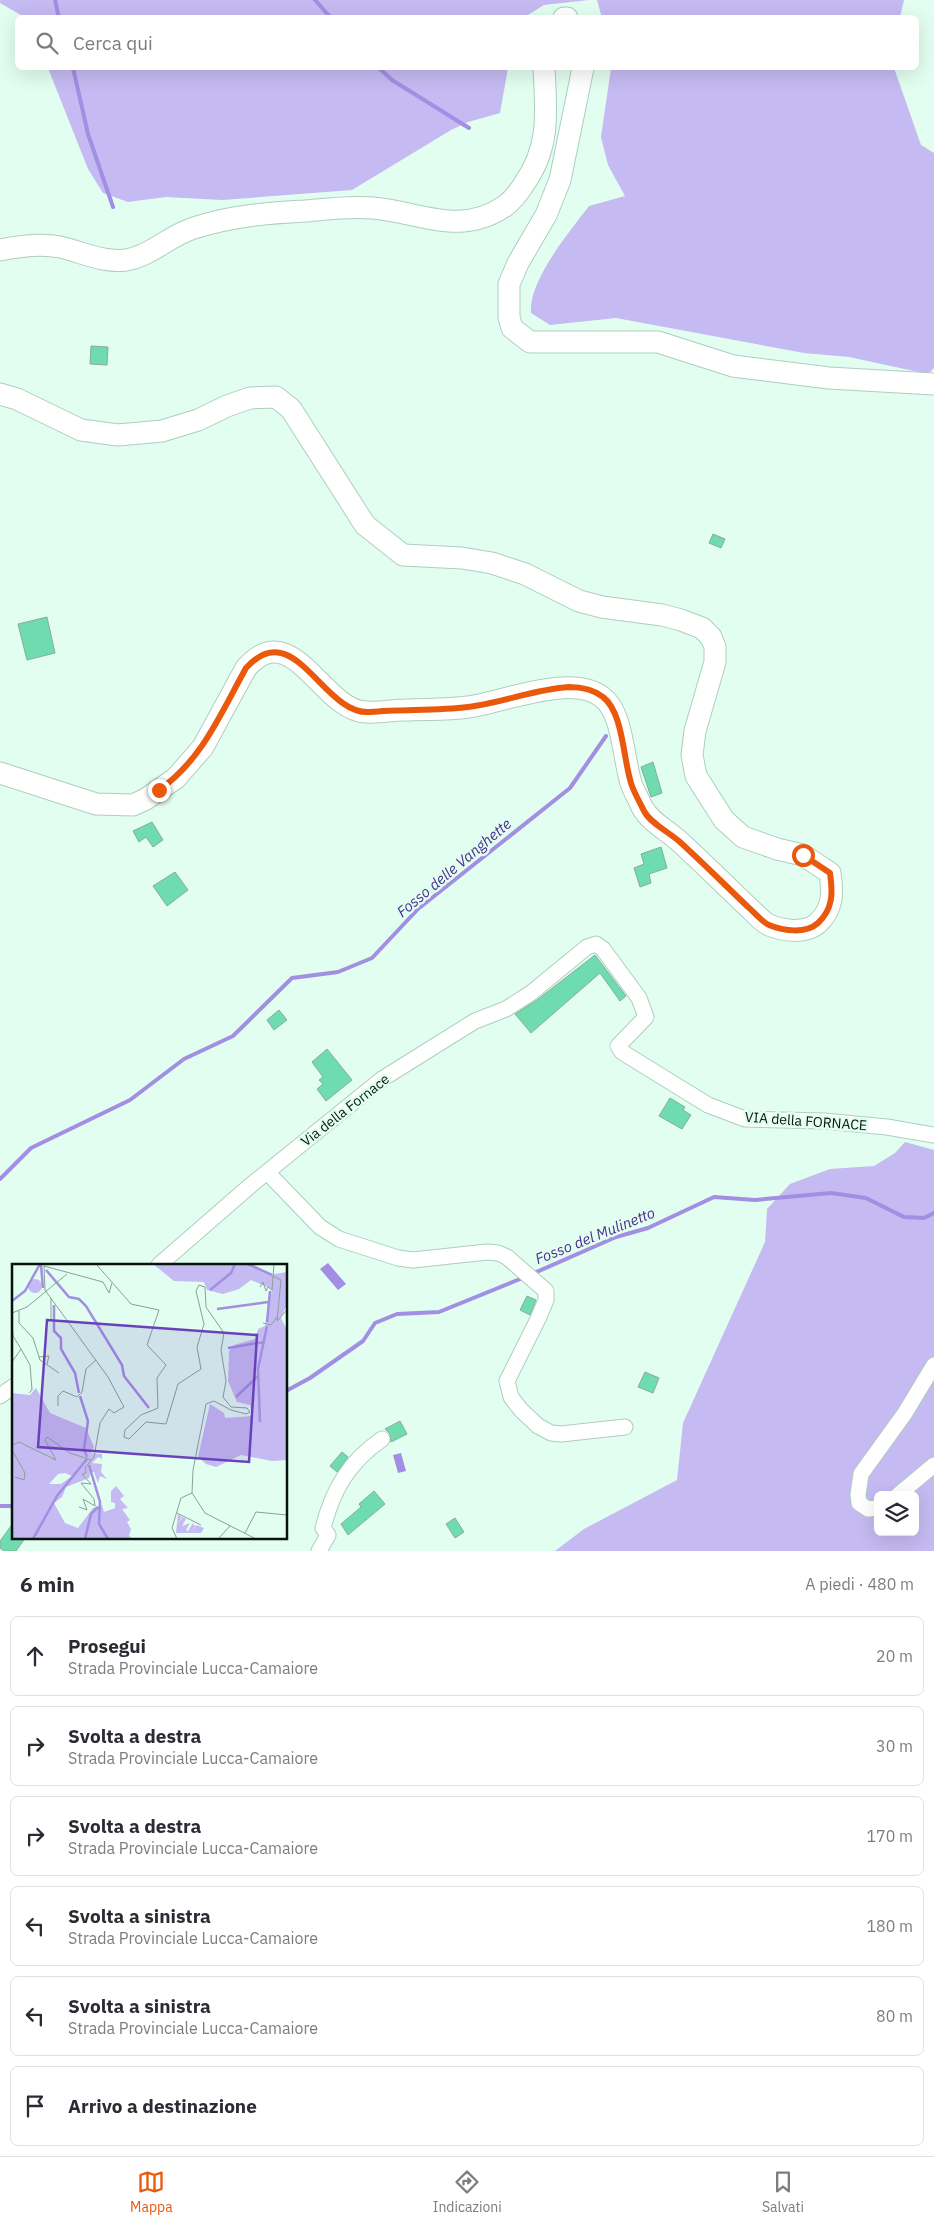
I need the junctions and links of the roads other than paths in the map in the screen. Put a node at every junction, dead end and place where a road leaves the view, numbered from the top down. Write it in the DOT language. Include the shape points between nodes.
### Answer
graph roads {
  1 [pos="544,70"];
  2 [pos="583,70"];
  3 [pos="0,250"];
  4 [pos="934,384"];
  5 [pos="0,394"];
  6 [pos="0,773"];
  7 [pos="596,944"];
  8 [pos="934,1135"];
  9 [pos="267,1172"];
  10 [pos="160,1264"];
  11 [pos="934,1365"];
  12 [pos="12,1387"];
  13 [pos="0,1396"];
  14 [pos="625,1427"];
  15 [pos="382,1439"];
  16 [pos="934,1465"];
  17 [pos="903,1491"];
  18 [pos="874,1508"];
  19 [pos="320,1551"];
  1 -- 3 [label="main road" via="545,140 541,154 515,197 504,207 474,220 444,222 374,208 351,207 248,214 194,228 173,236 146,254 126,260 91,257 51,246"];
  2 -- 4 [label="main road" via="560,180 546,215 509,284 512,328 530,342 658,342 732,366 829,378"];
  5 -- 6 [label="main road" via="81,430 118,435 162,431 250,398 276,397 291,409 365,525 403,555 492,563 525,574 579,601 662,615 702,628 713,642 715,662 695,731 692,755 696,776 724,820 743,837 803,855 830,873 833,891 824,918 814,927 799,931 768,925 678,840 646,815 632,786 612,711 604,698 589,689 570,687 467,707 364,712 331,694 296,660 286,654 268,652 254,659 246,668 203,747 176,778 133,805 96,804"];
  7 -- 8 [label="street, VIA della FORNACE" via="639,998 646,1016 618,1046 622,1052 708,1105 745,1118 833,1122"];
  7 -- 9 [label="street, Via della Fornace" via="587,947 506,1009 476,1021 382,1079"];
  9 -- 10 [label="street, Via della Fornace"];
  9 -- 14 [label="street" via="320,1227 339,1239 413,1260 487,1252 507,1257 546,1290 546,1300 527,1345 507,1382 511,1397 538,1426 551,1433"];
  11 -- 18 [label="street" via="862,1474 859,1503 868,1509"];
  12 -- 13 [label="street"];
  15 -- 19 [label="street" via="346,1473 330,1502 323,1528 328,1535"];
  16 -- 17 [label="street"];
}
